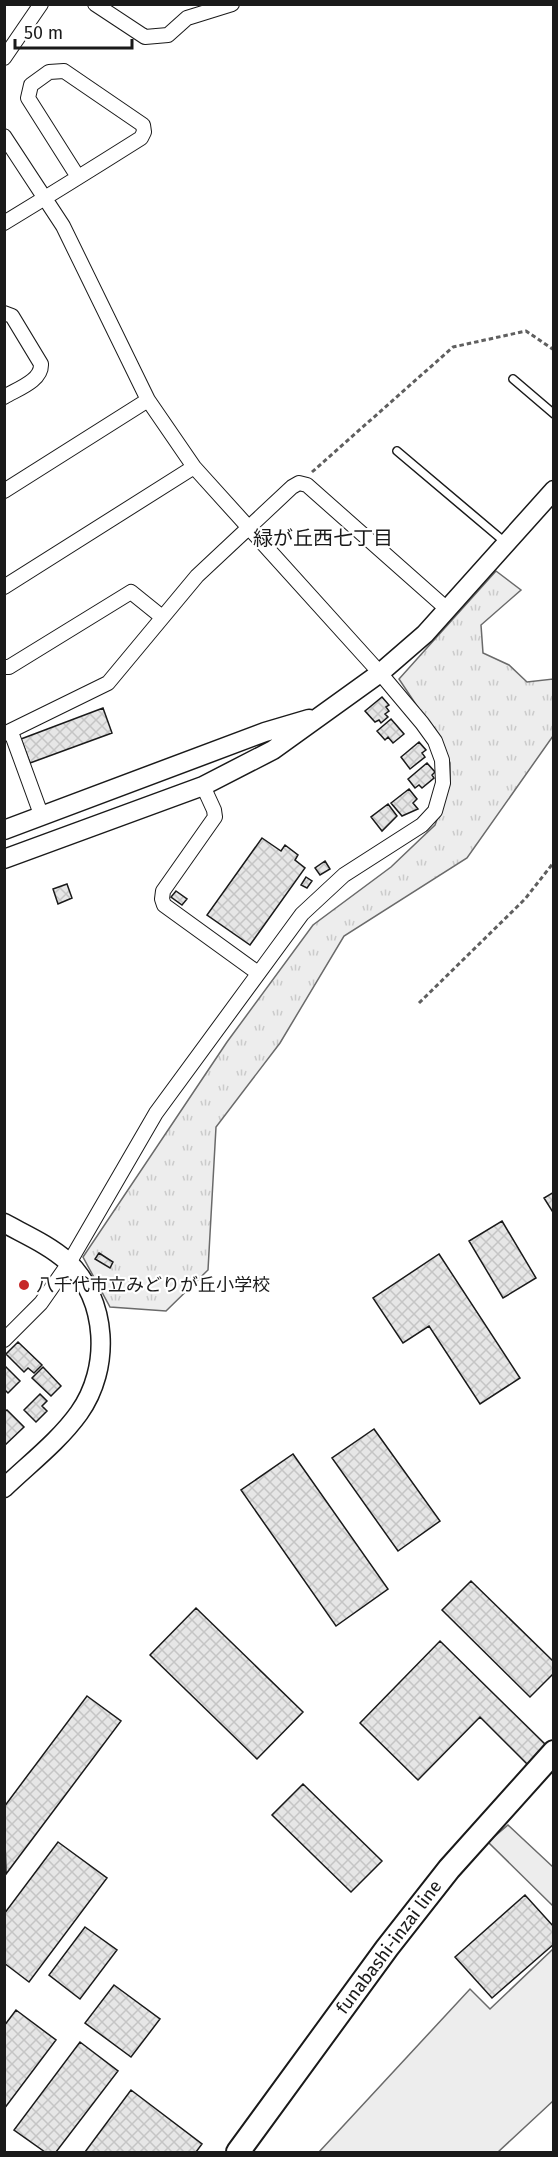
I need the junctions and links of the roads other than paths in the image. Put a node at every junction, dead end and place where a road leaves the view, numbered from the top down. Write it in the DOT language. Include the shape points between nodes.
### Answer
graph roads {
  1 [pos="41,4"];
  2 [pos="95,4"];
  3 [pos="232,4"];
  4 [pos="4,58"];
  5 [pos="4,136"];
  6 [pos="78,177"];
  7 [pos="46,198"];
  8 [pos="4,223"];
  9 [pos="4,312"];
  10 [pos="513,379"];
  11 [pos="4,397"];
  12 [pos="148,400"];
  13 [pos="554,414"];
  14 [pos="397,451"];
  15 [pos="194,467"];
  16 [pos="554,490"];
  17 [pos="4,491"];
  18 [pos="247,528"];
  19 [pos="506,543"];
  20 [pos="4,587"];
  21 [pos="447,609"];
  22 [pos="162,617"];
  23 [pos="4,667"];
  24 [pos="380,673"];
  25 [pos="325,715"];
  26 [pos="8,733"];
  27 [pos="203,786"];
  28 [pos="42,817"];
  29 [pos="4,830"];
  30 [pos="4,859"];
  31 [pos="258,972"];
  32 [pos="4,1223"];
  33 [pos="69,1263"];
  34 [pos="4,1340"];
  35 [pos="4,1488"];
  36 [pos="554,1752"];
  37 [pos="238,2152"];
  1 -- 4 [label="street"];
  2 -- 3 [label="street" via="145,36 168,35 187,18"];
  5 -- 7 [label="street"];
  6 -- 6 [label="street" via="141,138 143,125 64,71 49,72 31,85 28,98"];
  6 -- 7 [label="street"];
  7 -- 8 [label="street"];
  7 -- 12 [label="street"];
  9 -- 11 [label="street" via="12,316 41,370 38,376"];
  10 -- 13 [label="lane"];
  12 -- 15 [label="street"];
  12 -- 17 [label="street"];
  14 -- 19 [label="lane"];
  15 -- 18 [label="street"];
  15 -- 20 [label="street"];
  16 -- 19 [label="street"];
  18 -- 21 [label="street" via="299,483 307,485"];
  18 -- 22 [label="street" via="197,576"];
  18 -- 24 [label="street"];
  19 -- 21 [label="street"];
  21 -- 24 [label="street"];
  22 -- 23 [label="street" via="131,592"];
  22 -- 26 [label="street" via="108,683"];
  24 -- 25 [label="street"];
  24 -- 31 [label="street" via="435,741 442,760 443,783 435,811 407,837 326,890 302,914"];
  25 -- 27 [label="street" via="273,750"];
  25 -- 28 [label="street" via="265,732"];
  26 -- 28 [label="street"];
  27 -- 30 [label="street"];
  27 -- 31 [label="street" via="215,817 162,898 164,904"];
  28 -- 29 [label="street"];
  31 -- 33 [label="street" via="156,1113"];
  32 -- 33 [label="street"];
  33 -- 34 [label="street" via="41,1304"];
  33 -- 35 [label="street" via="85,1285 101,1330 97,1373 90,1395 69,1424"];
  36 -- 37 [label="main road, funabashi-inzai line" via="449,1869"];
}
